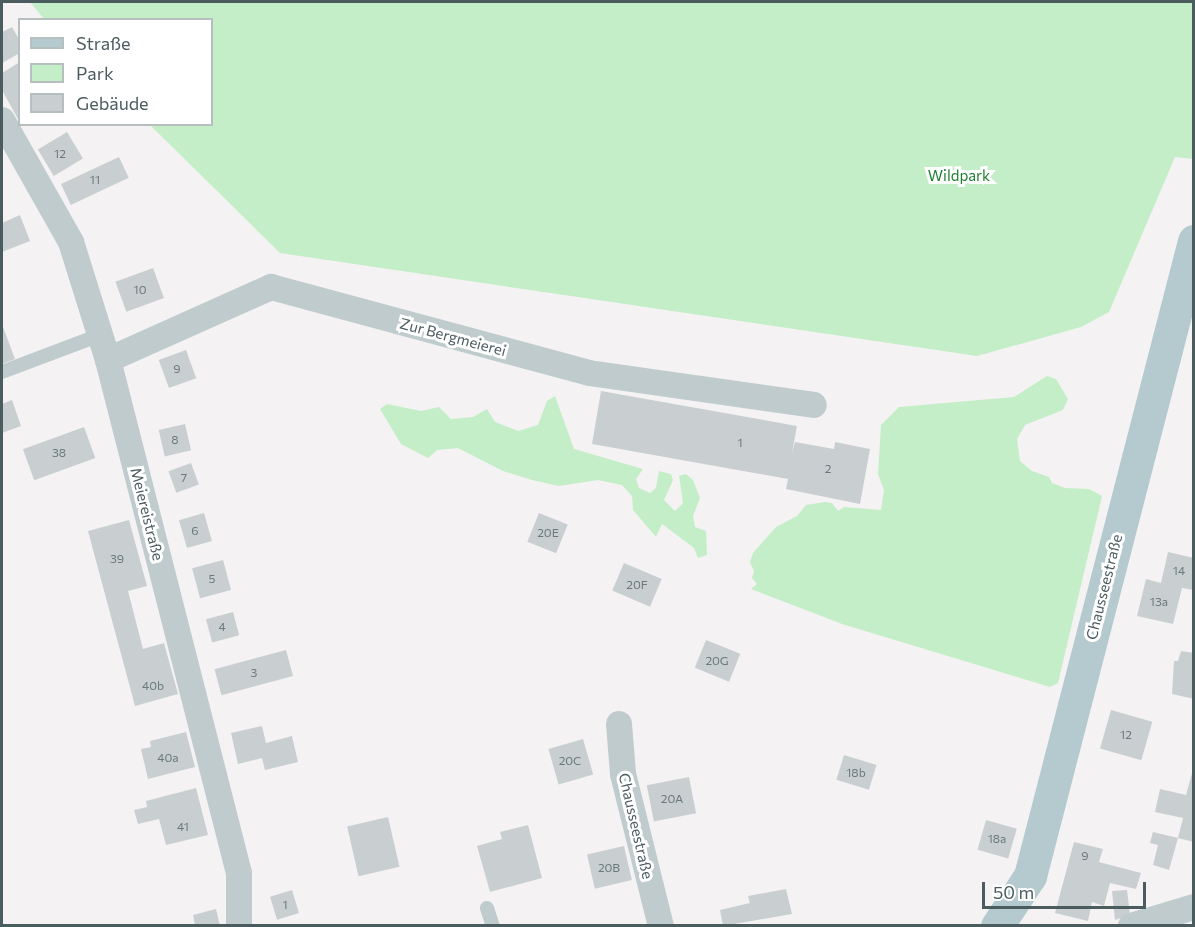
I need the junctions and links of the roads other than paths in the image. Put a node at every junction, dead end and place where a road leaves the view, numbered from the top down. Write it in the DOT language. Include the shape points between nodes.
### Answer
graph roads {
  1 [pos="2,120"];
  2 [pos="1194,241"];
  3 [pos="100,335"];
  4 [pos="108,360"];
  5 [pos="2,372"];
  6 [pos="814,405"];
  7 [pos="619,724"];
  8 [pos="1194,907"];
  9 [pos="487,908"];
  10 [pos="239,926"];
  11 [pos="493,926"];
  12 [pos="661,926"];
  13 [pos="997,926"];
  14 [pos="1131,926"];
  1 -- 3 [label="street, Meiereistraße" via="71,242"];
  2 -- 13 [label="main road, Chausseestraße" via="1030,876"];
  3 -- 4 [label="street, Meiereistraße"];
  3 -- 5 [label="lane"];
  4 -- 6 [label="street, Zur Bergmeierei" via="271,287 589,373"];
  4 -- 10 [label="street, Meiereistraße" via="239,873"];
  7 -- 12 [label="street, Chausseestraße" via="623,774"];
  8 -- 14 [label="street"];
  9 -- 11 [label="lane"];
}
